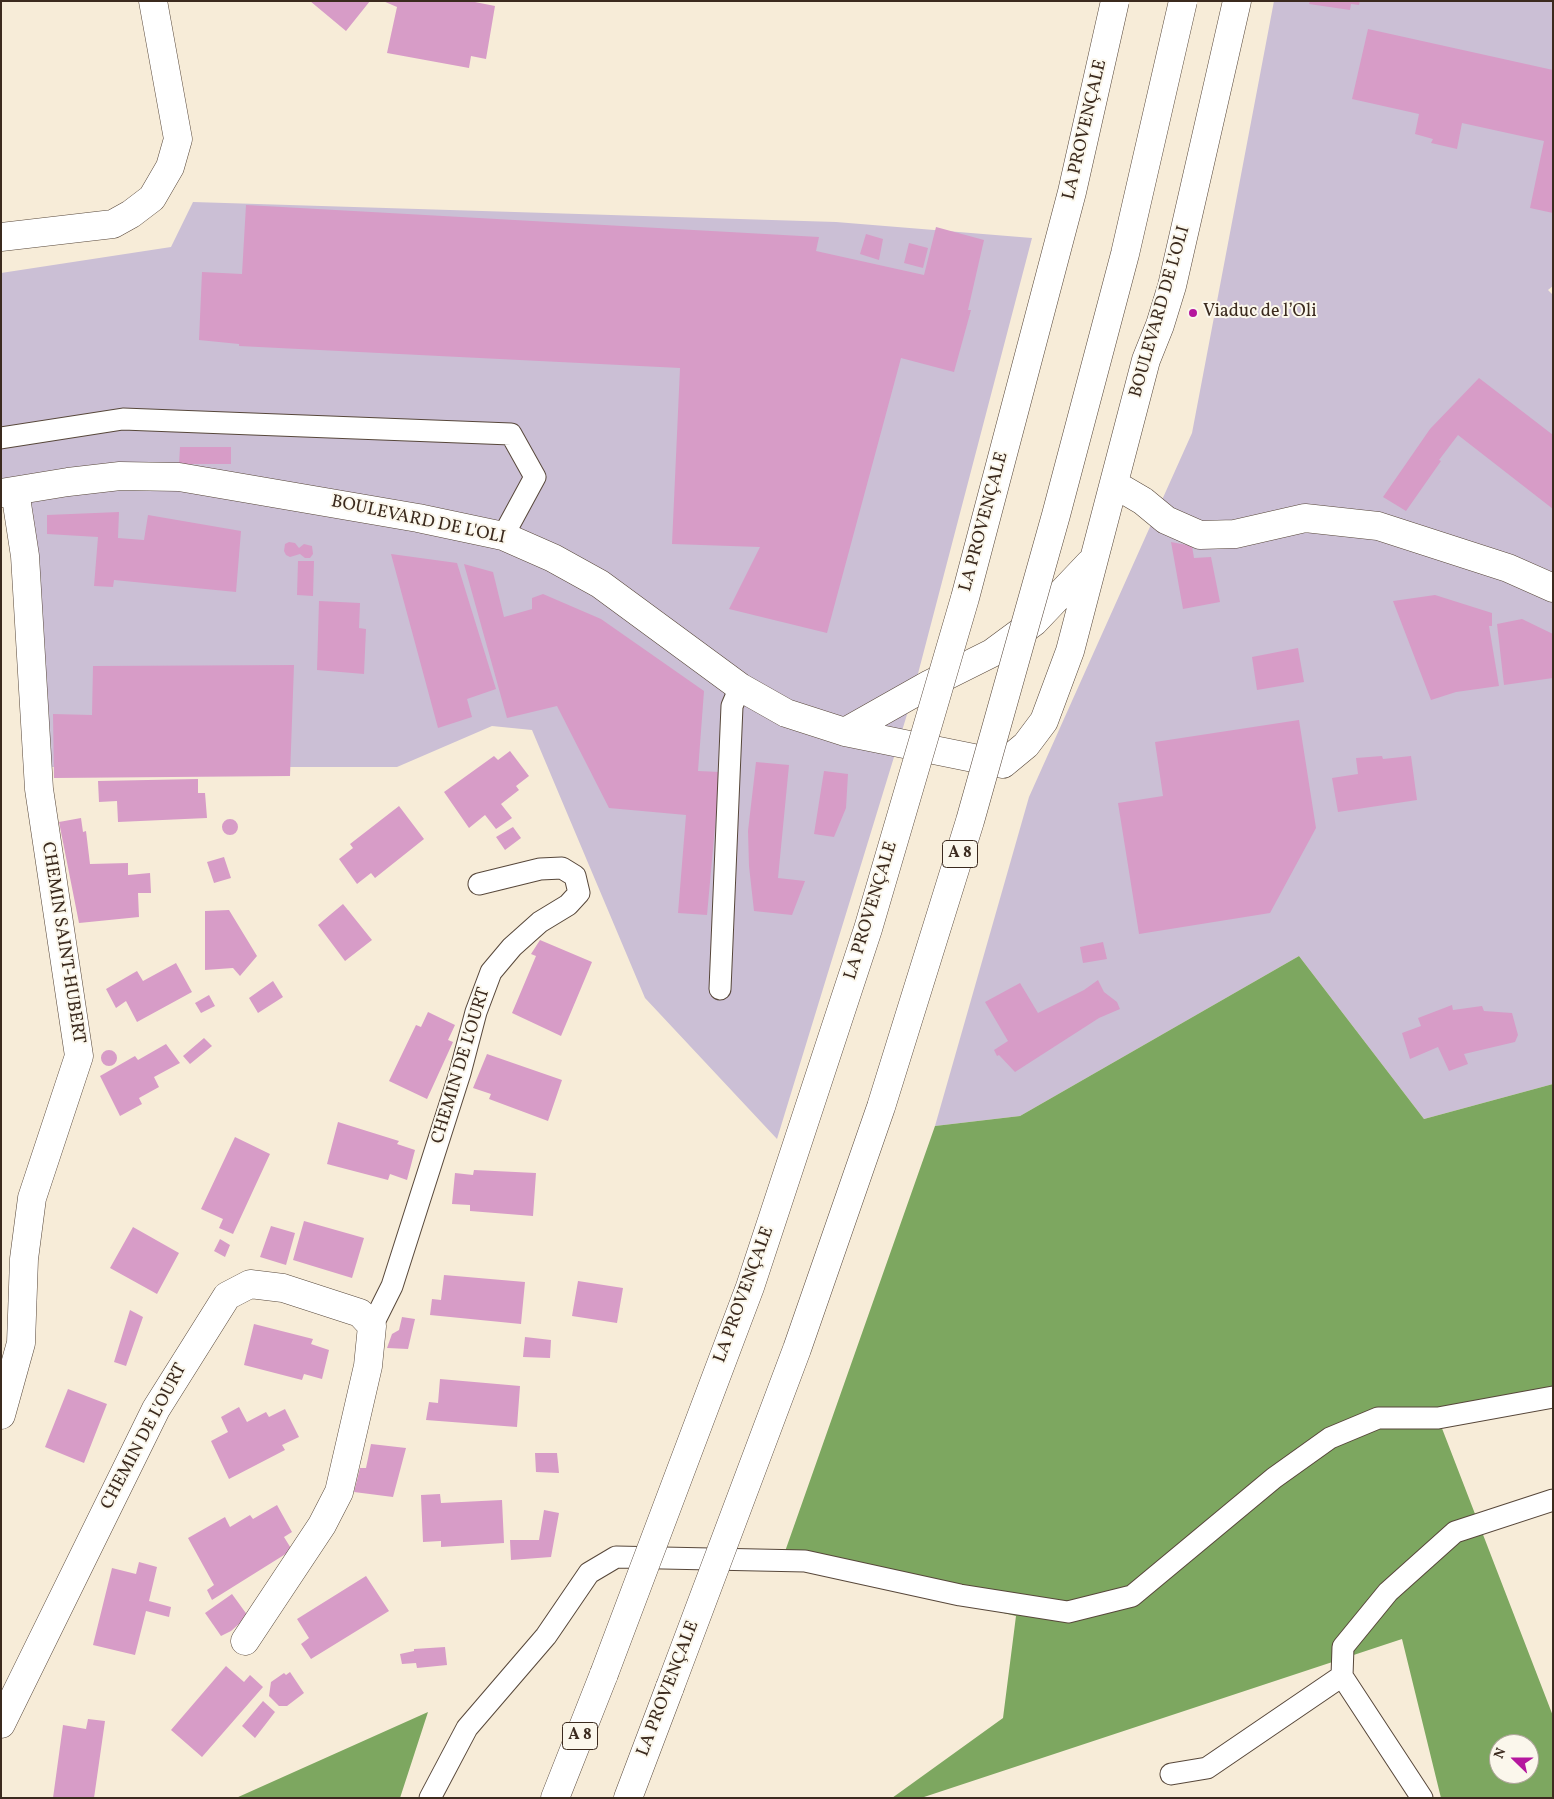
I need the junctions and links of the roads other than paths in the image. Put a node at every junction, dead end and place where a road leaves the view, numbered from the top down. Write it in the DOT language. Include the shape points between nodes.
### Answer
graph roads {
  1 [pos="154,1"];
  2 [pos="1115,1"];
  3 [pos="1183,1"];
  4 [pos="1237,1"];
  5 [pos="1,237"];
  6 [pos="1,438"];
  7 [pos="1114,484"];
  8 [pos="8,492"];
  9 [pos="503,536"];
  10 [pos="1092,562"];
  11 [pos="1553,588"];
  12 [pos="740,687"];
  13 [pos="845,732"];
  14 [pos="479,884"];
  15 [pos="720,989"];
  16 [pos="372,1326"];
  17 [pos="1553,1397"];
  18 [pos="1,1415"];
  19 [pos="1553,1500"];
  20 [pos="245,1641"];
  21 [pos="1342,1676"];
  22 [pos="1,1724"];
  23 [pos="1171,1774"];
  24 [pos="430,1798"];
  25 [pos="555,1798"];
  26 [pos="628,1798"];
  27 [pos="1422,1798"];
  1 -- 5 [label="main road" via="178,139 170,167 152,198 113,224"];
  2 -- 25 [label="main road, LA PROVENÇALE / A 8, bridge" via="1072,192 965,598 868,930 750,1287"];
  3 -- 26 [label="main road, LA PROVENÇALE / A 8, bridge" via="1120,273 970,821 878,1117 797,1349"];
  4 -- 7 [label="main road, BOULEVARD DE L'OLI" via="1172,286 1146,360"];
  6 -- 9 [label="lane" via="123,419 512,434 536,477"];
  7 -- 10 [label="main road, BOULEVARD DE L'OLI"];
  7 -- 11 [label="main road" via="1143,501 1166,520 1200,535 1235,534 1305,518 1378,526 1508,568"];
  8 -- 9 [label="main road, BOULEVARD DE L'OLI" via="120,476 179,477"];
  8 -- 18 [label="main road, CHEMIN SAINT-HUBERT" via="25,556 39,789 79,1056 32,1198 24,1259 21,1343"];
  9 -- 12 [label="main road, BOULEVARD DE L'OLI" via="600,584"];
  10 -- 13 [label="main road, BOULEVARD DE L'OLI" via="1034,622 992,653"];
  10 -- 13 [label="main road, BOULEVARD DE L'OLI" via="1070,651 1044,721 1026,745 1004,764"];
  12 -- 13 [label="main road, BOULEVARD DE L'OLI" via="786,713"];
  12 -- 15 [label="lane" via="732,706"];
  14 -- 16 [label="lane, CHEMIN DE L'OURT" via="540,869 562,868 574,876 579,893 512,947 491,972 395,1277"];
  16 -- 20 [label="main road, CHEMIN DE L'OURT" via="368,1366 338,1492 322,1525"];
  16 -- 22 [label="main road, CHEMIN DE L'OURT" via="360,1313 283,1288 250,1284 227,1296 156,1410"];
  17 -- 24 [label="lane" via="1438,1418 1378,1418 1330,1438 1274,1478 1132,1596 1068,1612 960,1595 805,1561 616,1557 589,1573 546,1636 467,1728"];
  19 -- 21 [label="lane" via="1455,1532 1388,1592 1343,1647"];
  21 -- 23 [label="lane" via="1207,1768"];
  21 -- 27 [label="lane"];
}
